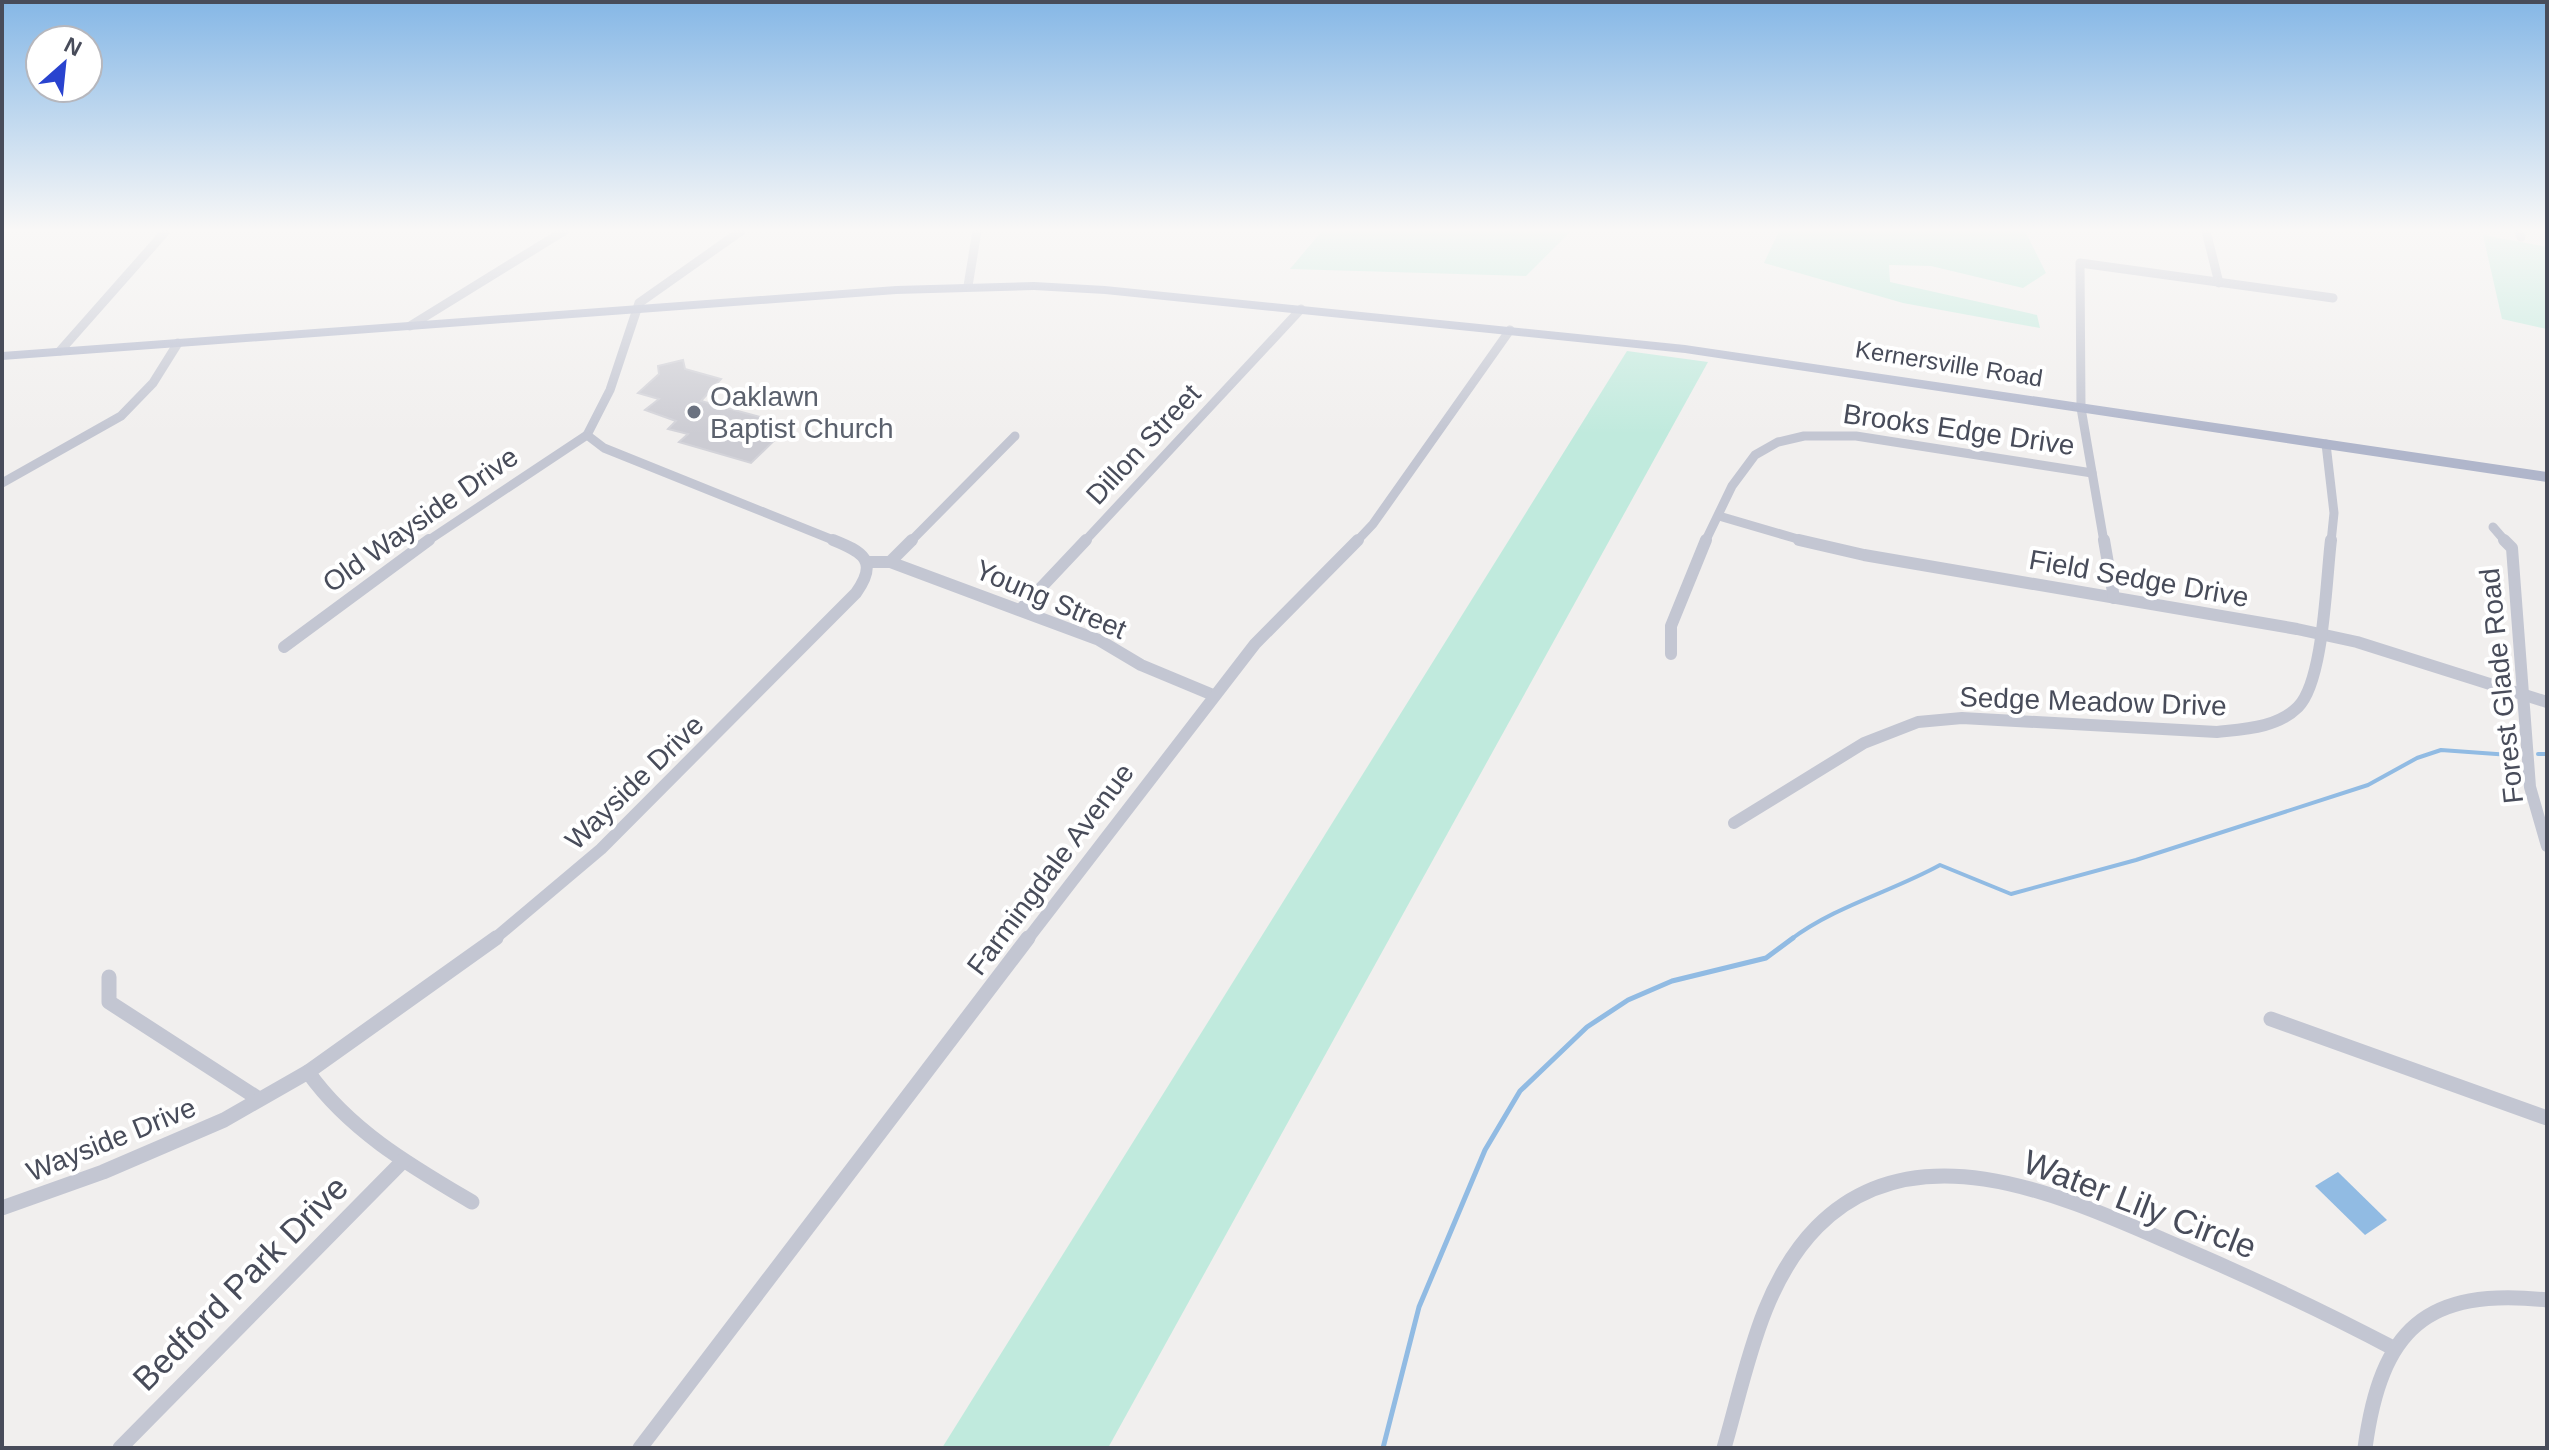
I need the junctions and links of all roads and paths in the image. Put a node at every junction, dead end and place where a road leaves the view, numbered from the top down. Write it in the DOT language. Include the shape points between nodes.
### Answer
graph roads {
  1 [pos="103,299"];
  2 [pos="454,299"];
  3 [pos="645,299"];
  4 [pos="777,299"];
  5 [pos="1190,299"];
  6 [pos="2080,299"];
  7 [pos="637,308"];
  8 [pos="1301,309"];
  9 [pos="410,326"];
  10 [pos="1510,330"];
  11 [pos="178,343"];
  12 [pos="60,351"];
  13 [pos="2,356"];
  14 [pos="2081,408"];
  15 [pos="587,435"];
  16 [pos="1015,436"];
  17 [pos="2326,444"];
  18 [pos="2092,473"];
  19 [pos="2547,477"];
  20 [pos="2,483"];
  21 [pos="1719,516"];
  22 [pos="2493,527"];
  23 [pos="868,562"];
  24 [pos="890,562"];
  25 [pos="2114,598"];
  26 [pos="1020,610"];
  27 [pos="2320,634"];
  28 [pos="284,647"];
  29 [pos="1671,654"];
  30 [pos="1213,695"];
  31 [pos="2525,695"];
  32 [pos="2547,702"];
  33 [pos="1734,823"];
  34 [pos="2547,846"];
  35 [pos="109,977"];
  36 [pos="2271,1019"];
  37 [pos="308,1072"];
  38 [pos="259,1099"];
  39 [pos="2547,1118"];
  40 [pos="403,1161"];
  41 [pos="472,1202"];
  42 [pos="2,1208"];
  43 [pos="2547,1300"];
  44 [pos="2393,1348"];
  45 [pos="120,1448"];
  46 [pos="640,1448"];
  47 [pos="1724,1448"];
  48 [pos="2365,1448"];
  1 -- 12 [label="street"];
  2 -- 9 [label="street"];
  3 -- 7 [label="street"];
  4 -- 7 [label="main road, Kernersville Road"];
  5 -- 8 [label="main road, Kernersville Road"];
  6 -- 14 [label="street"];
  7 -- 9 [label="main road, Kernersville Road"];
  7 -- 15 [label="street" via="610,390"];
  8 -- 10 [label="main road, Kernersville Road"];
  8 -- 26 [label="street, Dillon Street"];
  9 -- 11 [label="main road, Kernersville Road"];
  10 -- 14 [label="main road, Kernersville Road" via="1685,349"];
  10 -- 30 [label="street, Farmingdale Avenue" via="1373,524 1255,644"];
  11 -- 12 [label="main road, Kernersville Road"];
  11 -- 20 [label="street" via="153,383 121,416"];
  12 -- 13 [label="main road, Kernersville Road"];
  14 -- 17 [label="main road, Kernersville Road"];
  14 -- 18 [label="street"];
  15 -- 23 [label="street" via="604,448 838,540"];
  15 -- 28 [label="street, Old Wayside Drive" via="389,566"];
  16 -- 24 [label="street"];
  17 -- 19 [label="main road, Kernersville Road"];
  17 -- 27 [label="street, Sedge Meadow Drive" via="2334,513"];
  18 -- 21 [label="street, Brooks Edge Drive" via="1856,436 1803,436 1752,457"];
  18 -- 25 [label="street"];
  21 -- 25 [label="street, Field Sedge Drive" via="1824,547"];
  21 -- 29 [label="street, Brooks Edge Drive" via="1671,626"];
  22 -- 31 [label="street, Forest Glade Road" via="2512,548"];
  23 -- 24 [label="street, Young Street"];
  23 -- 37 [label="street, Wayside Drive" via="864,582 847,605 591,858 486,946"];
  24 -- 26 [label="street, Young Street"];
  25 -- 27 [label="street, Field Sedge Drive"];
  26 -- 30 [label="street, Young Street" via="1099,640 1141,665"];
  27 -- 31 [label="street, Field Sedge Drive"];
  27 -- 33 [label="street, Sedge Meadow Drive" via="2309,694 2273,723 2217,732 1962,718 1918,722 1864,743"];
  30 -- 46 [label="street, Farmingdale Avenue"];
  31 -- 32 [label="street, Field Sedge Drive"];
  31 -- 34 [label="street, Forest Glade Road" via="2530,787"];
  35 -- 38 [label="street" via="109,1002"];
  36 -- 39 [label="street"];
  37 -- 38 [label="street, Wayside Drive"];
  37 -- 40 [label="street" via="339,1109"];
  38 -- 42 [label="street, Wayside Drive" via="174,1144"];
  40 -- 41 [label="street"];
  40 -- 45 [label="street, Bedford Park Drive"];
  43 -- 44 [label="street" via="2466,1300 2436,1310 2403,1333"];
  44 -- 47 [label="street, Water Lily Circle" via="2252,1279 2047,1193 1967,1177 1923,1179 1870,1189 1857,1197 1817,1227 1792,1260 1770,1297"];
  44 -- 48 [label="street" via="2383,1363 2367,1420"];
}
